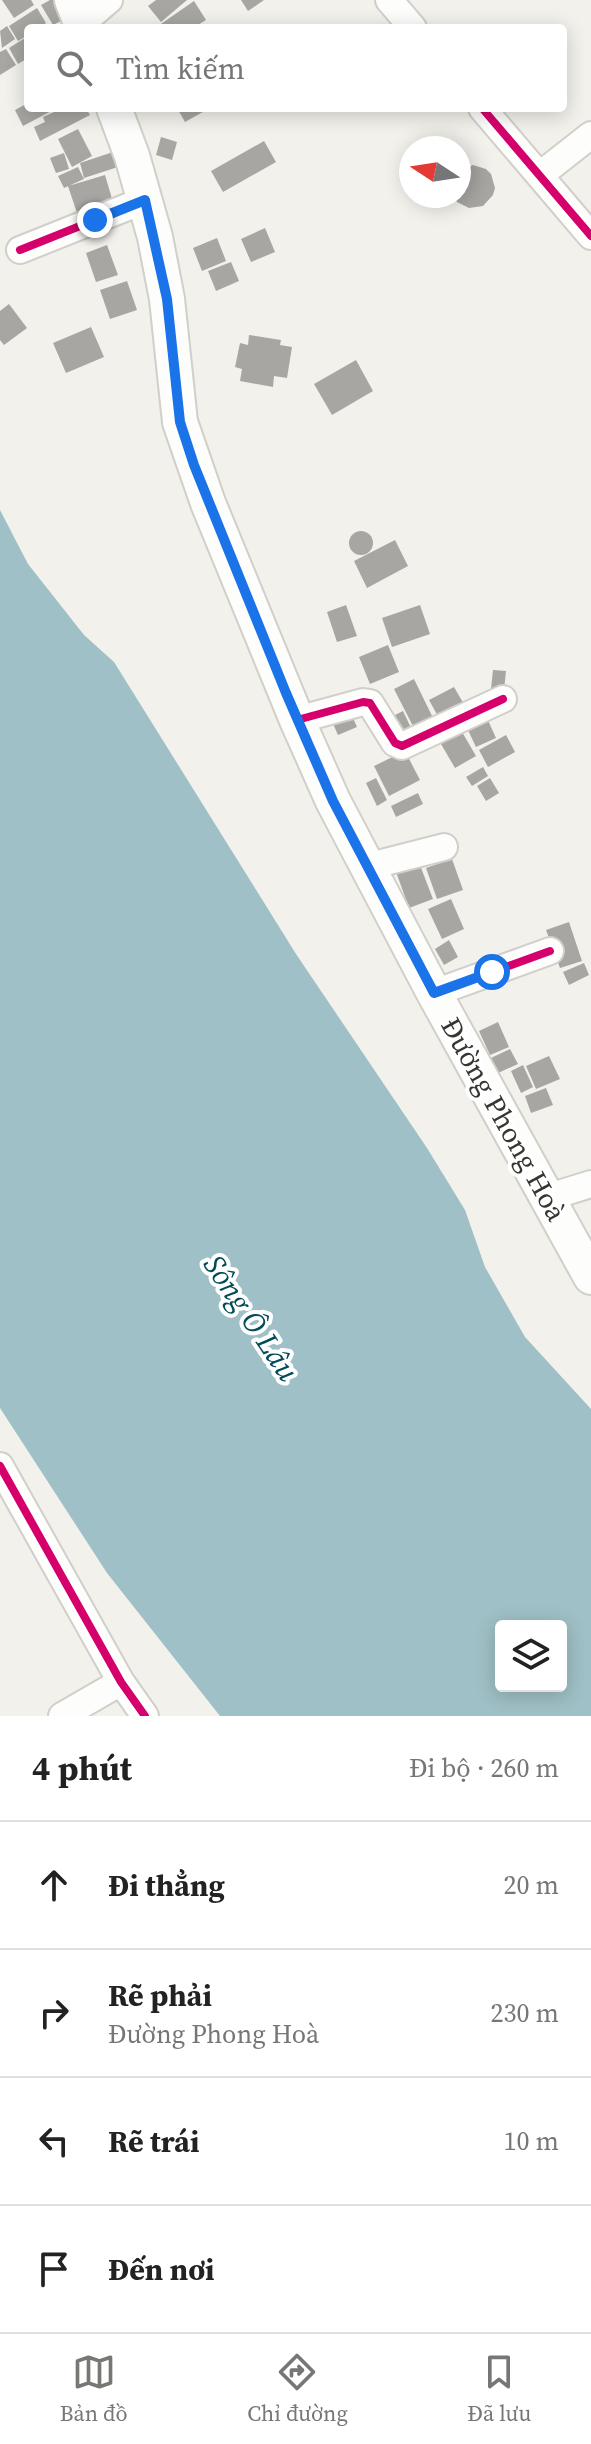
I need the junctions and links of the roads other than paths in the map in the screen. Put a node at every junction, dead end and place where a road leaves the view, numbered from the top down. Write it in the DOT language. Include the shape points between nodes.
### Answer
graph roads {
  1 [pos="109,0"];
  2 [pos="389,0"];
  3 [pos="79,17"];
  4 [pos="410,24"];
  5 [pos="115,112"];
  6 [pos="485,112"];
  7 [pos="591,135"];
  8 [pos="540,175"];
  9 [pos="145,200"];
  10 [pos="591,236"];
  11 [pos="20,250"];
  12 [pos="503,699"];
  13 [pos="297,720"];
  14 [pos="444,847"];
  15 [pos="366,867"];
  16 [pos="550,951"];
  17 [pos="434,993"];
  18 [pos="591,1184"];
  19 [pos="546,1198"];
  20 [pos="591,1277"];
  21 [pos="0,1466"];
  22 [pos="10,1508"];
  23 [pos="121,1682"];
  24 [pos="62,1716"];
  25 [pos="145,1716"];
  1 -- 3 [label="street"];
  2 -- 4 [label="street"];
  5 -- 9 [label="main road, Đường Phong Hoà"];
  6 -- 8 [label="street"];
  7 -- 8 [label="street"];
  8 -- 10 [label="street"];
  9 -- 11 [label="street"];
  9 -- 13 [label="main road, Đường Phong Hoà" via="167,299 180,422"];
  12 -- 13 [label="street" via="402,746 370,703"];
  13 -- 15 [label="main road, Đường Phong Hoà"];
  14 -- 15 [label="street"];
  15 -- 17 [label="main road, Đường Phong Hoà"];
  16 -- 17 [label="street"];
  17 -- 19 [label="main road, Đường Phong Hoà"];
  18 -- 19 [label="street"];
  19 -- 20 [label="main road, Đường Phong Hoà"];
  21 -- 22 [label="street"];
  22 -- 23 [label="street"];
  23 -- 24 [label="street"];
  23 -- 25 [label="street"];
}
